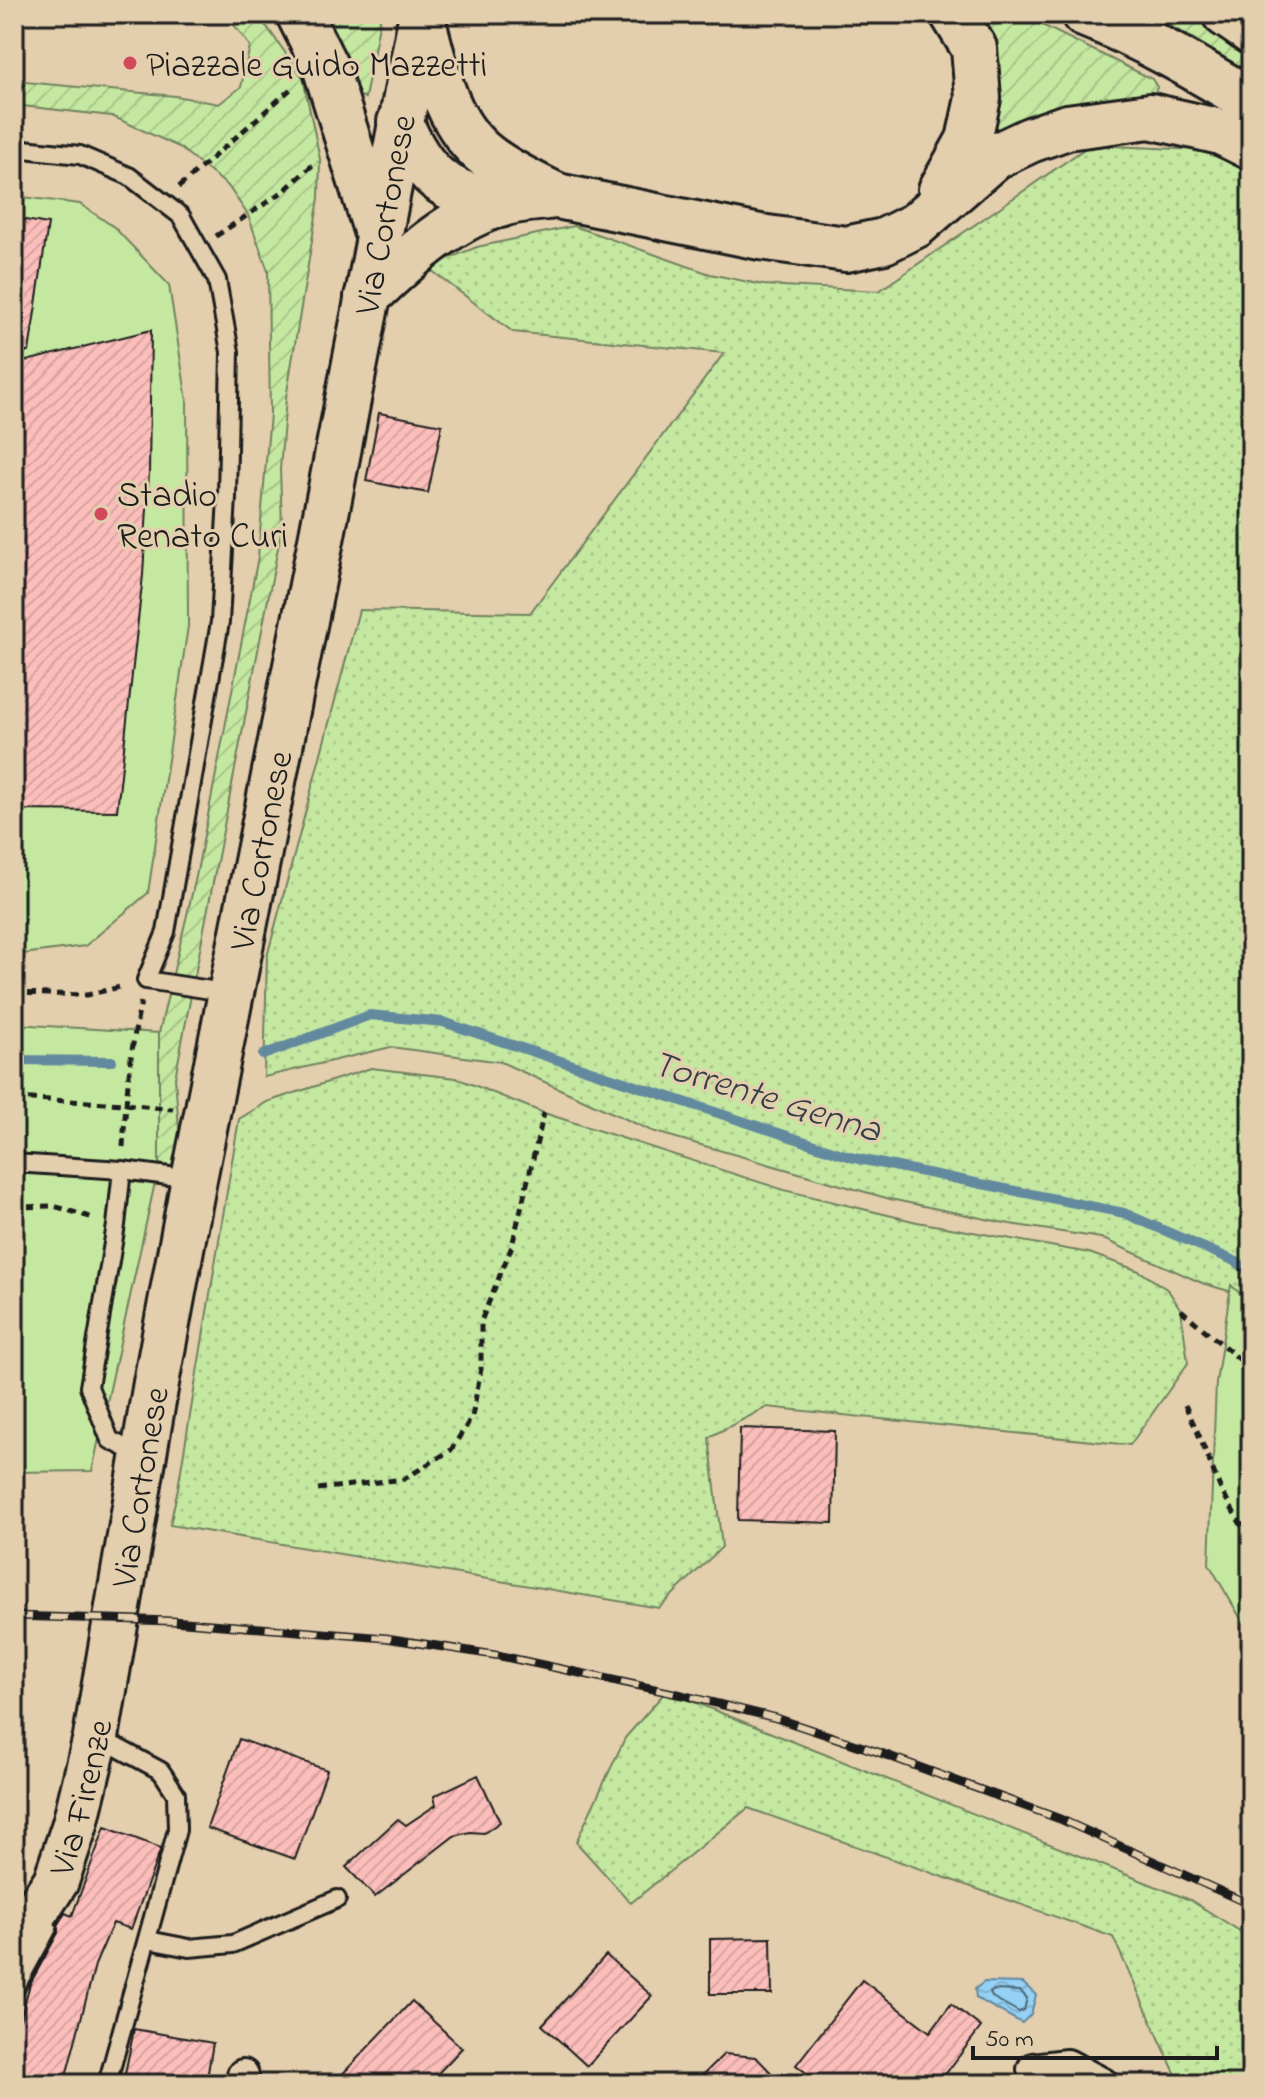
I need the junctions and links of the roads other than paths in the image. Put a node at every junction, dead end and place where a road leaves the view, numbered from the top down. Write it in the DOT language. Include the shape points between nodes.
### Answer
graph roads {
  1 [pos="299,14"];
  2 [pos="953,14"];
  3 [pos="1084,14"];
  4 [pos="1225,14"];
  5 [pos="422,15"];
  6 [pos="1251,32"];
  7 [pos="1251,101"];
  8 [pos="400,122"];
  9 [pos="1251,147"];
  10 [pos="14,148"];
  11 [pos="557,196"];
  12 [pos="500,205"];
  13 [pos="916,225"];
  14 [pos="378,239"];
  15 [pos="367,297"];
  16 [pos="231,993"];
  17 [pos="14,1163"];
  18 [pos="122,1170"];
  19 [pos="194,1179"];
  20 [pos="144,1457"];
  21 [pos="105,1687"];
  22 [pos="96,1737"];
  23 [pos="72,1881"];
  24 [pos="337,1899"];
  25 [pos="14,1940"];
  26 [pos="148,1940"];
  27 [pos="14,1990"];
  28 [pos="1033,2069"];
  29 [pos="107,2084"];
  30 [pos="1103,2084"];
  1 -- 14 [label="main road" via="325,66"];
  2 -- 13 [label="main road" via="974,48 978,98 969,140"];
  3 -- 7 [label="main road" via="1187,63"];
  4 -- 6 [label="main road"];
  5 -- 8 [label="main road, Via Cortonese"];
  5 -- 11 [label="main road" via="439,83 467,136 513,174"];
  8 -- 12 [label="main road" via="422,165 439,181 466,196"];
  8 -- 14 [label="main road, Via Cortonese"];
  9 -- 13 [label="main road" via="1221,132 1150,116 1067,127 994,157"];
  10 -- 16 [label="lane" via="80,155 129,176 181,216 217,280 230,352 220,622 166,932 146,980"];
  11 -- 12 [label="main road"];
  11 -- 13 [label="main road" via="846,249 884,241"];
  12 -- 15 [label="main road" via="458,222"];
  14 -- 15 [label="main road, Via Cortonese"];
  15 -- 16 [label="main road, Via Cortonese"];
  16 -- 19 [label="main road, Via Cortonese"];
  17 -- 18 [label="lane"];
  18 -- 19 [label="lane"];
  18 -- 20 [label="lane" via="89,1387 110,1440"];
  19 -- 20 [label="main road, Via Cortonese"];
  20 -- 21 [label="main road, Via Cortonese"];
  21 -- 22 [label="main road, Via Firenze"];
  22 -- 25 [label="main road, Via Firenze" via="80,1834 56,1881"];
  22 -- 26 [label="lane" via="161,1771 176,1794 177,1830"];
  23 -- 27 [label="lane"];
  24 -- 26 [label="lane" via="233,1944 189,1948"];
  26 -- 29 [label="lane"];
  28 -- 30 [label="street" via="1067,2065"];
}
